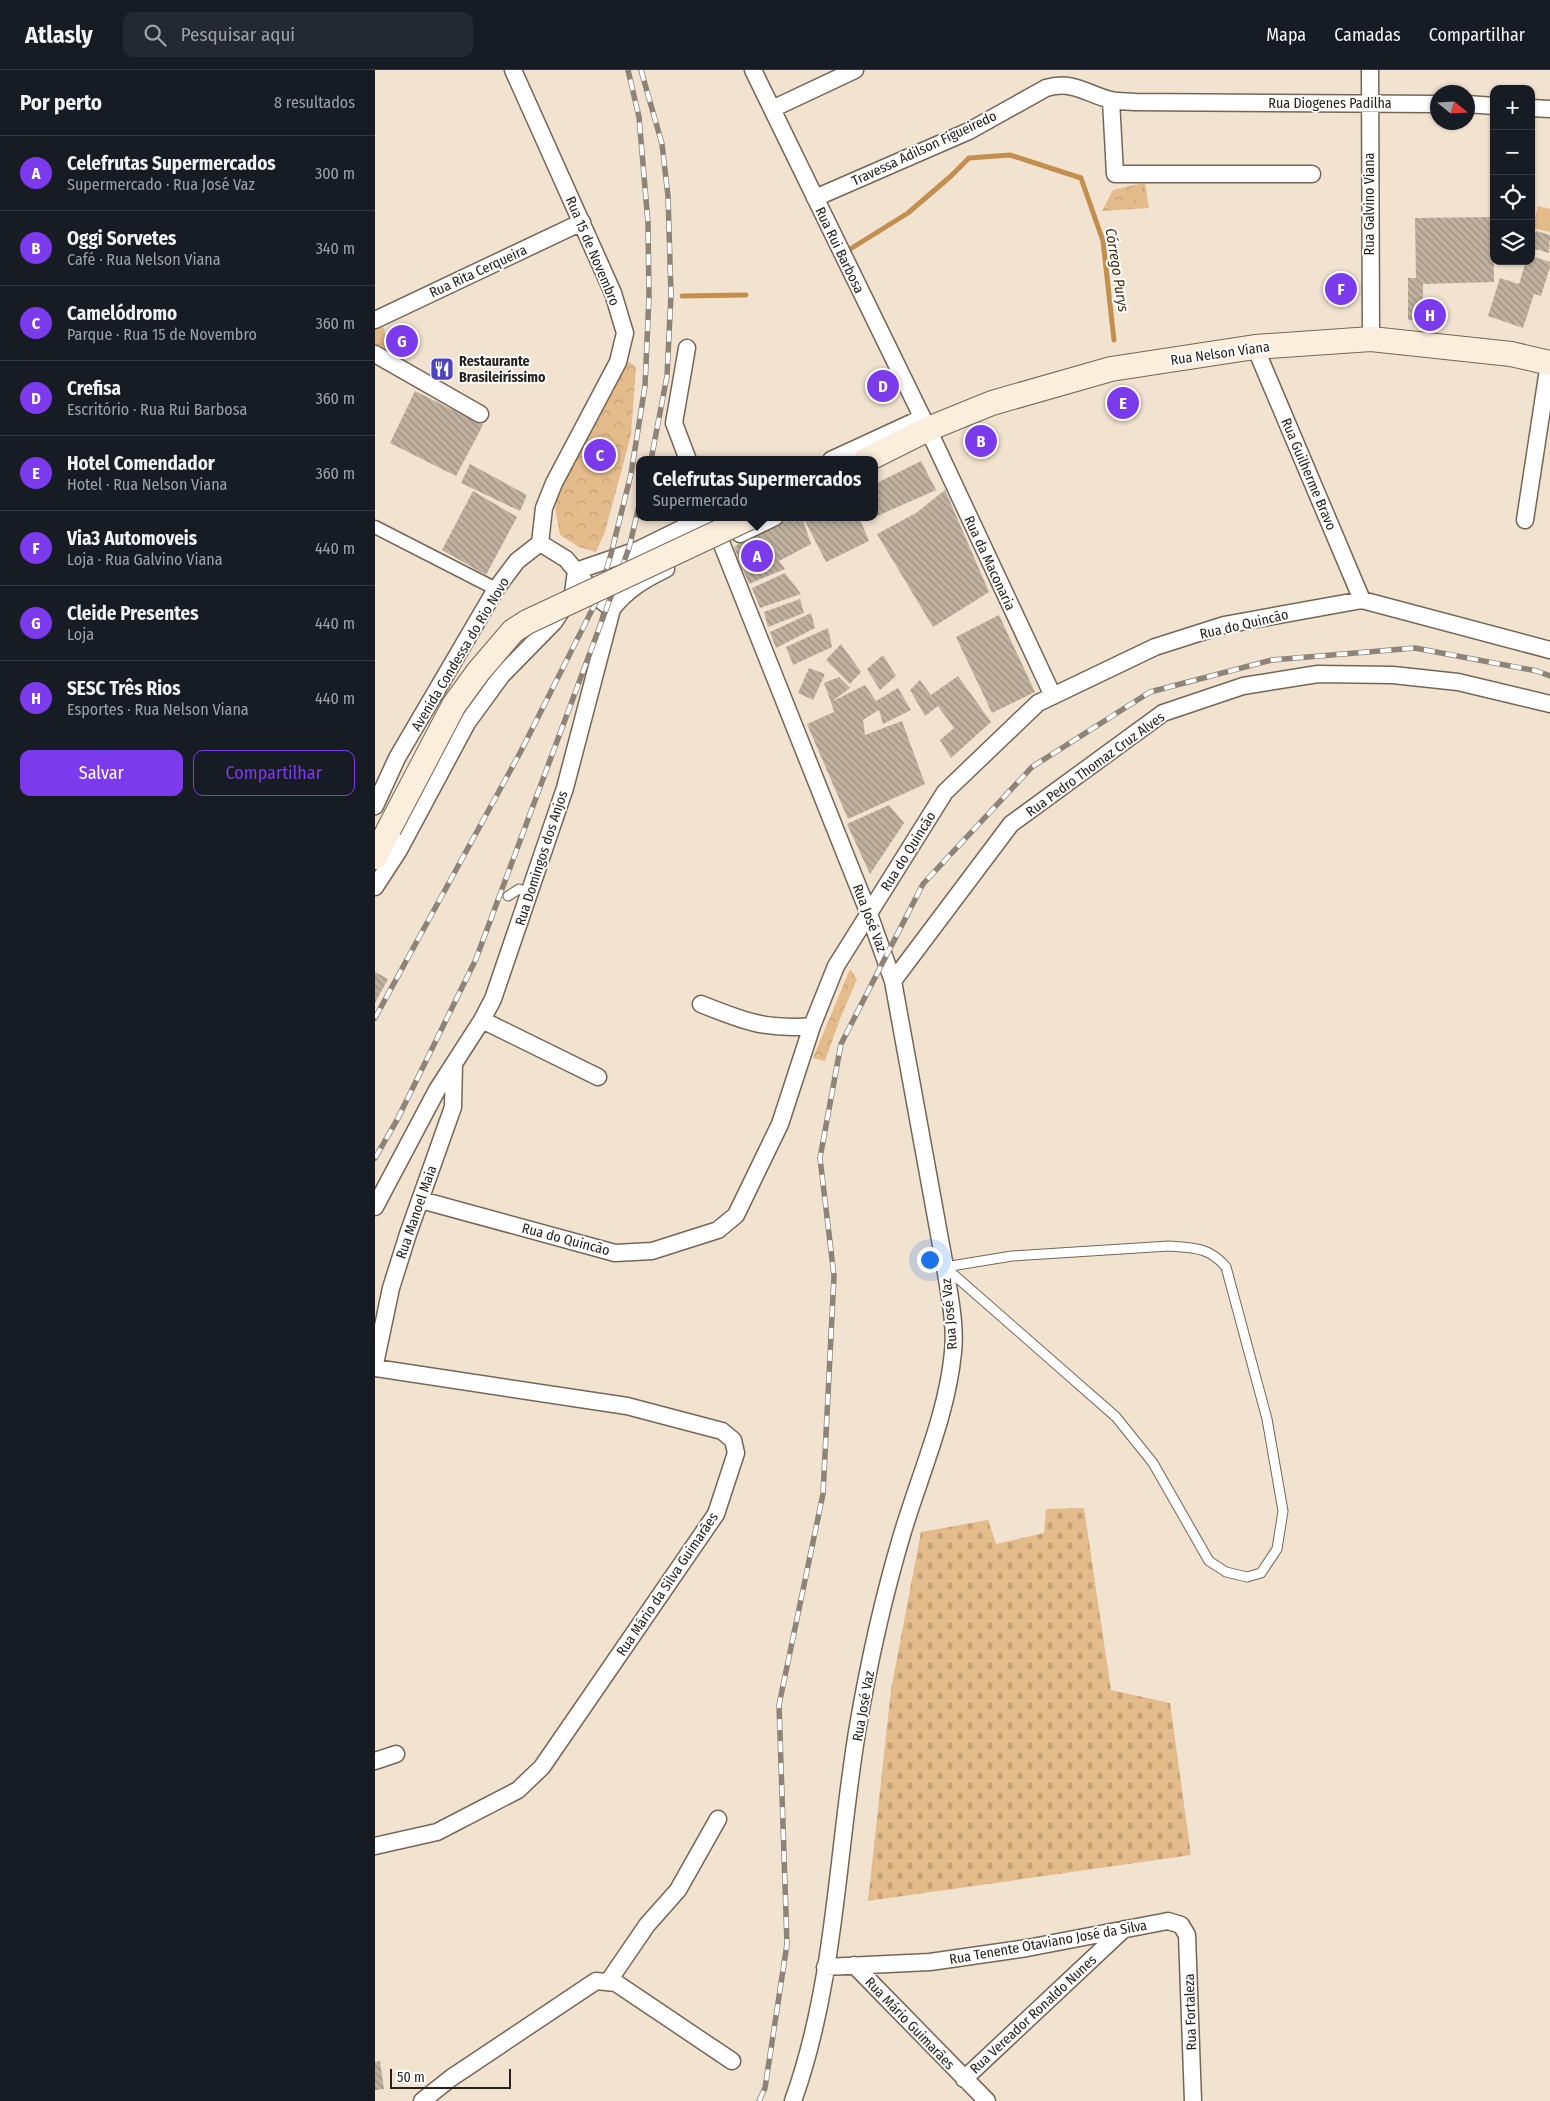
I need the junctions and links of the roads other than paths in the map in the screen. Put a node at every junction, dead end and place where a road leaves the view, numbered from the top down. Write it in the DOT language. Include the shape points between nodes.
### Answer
graph roads {
  1 [pos="513,70"];
  2 [pos="753,70"];
  3 [pos="855,70"];
  4 [pos="1370,70"];
  5 [pos="1060,84"];
  6 [pos="1111,100"];
  7 [pos="1369,103"];
  8 [pos="1430,104"];
  9 [pos="1475,105"];
  10 [pos="1490,106"];
  11 [pos="1535,108"];
  12 [pos="772,109"];
  13 [pos="1550,110"];
  14 [pos="1312,174"];
  15 [pos="815,198"];
  16 [pos="582,222"];
  17 [pos="375,320"];
  18 [pos="1371,339"];
  19 [pos="1255,347"];
  20 [pos="687,348"];
  21 [pos="375,354"];
  22 [pos="1549,363"];
  23 [pos="480,414"];
  24 [pos="927,429"];
  25 [pos="686,456"];
  26 [pos="843,456"];
  27 [pos="874,456"];
  28 [pos="878,466"];
  29 [pos="1525,520"];
  30 [pos="697,521"];
  31 [pos="713,521"];
  32 [pos="742,521"];
  33 [pos="767,521"];
  34 [pos="375,527"];
  35 [pos="540,543"];
  36 [pos="722,543"];
  37 [pos="576,571"];
  38 [pos="496,589"];
  39 [pos="1362,600"];
  40 [pos="613,609"];
  41 [pos="1550,650"];
  42 [pos="1053,696"];
  43 [pos="1550,704"];
  44 [pos="375,806"];
  45 [pos="375,856"];
  46 [pos="375,888"];
  47 [pos="530,893"];
  48 [pos="508,896"];
  49 [pos="869,914"];
  50 [pos="893,981"];
  51 [pos="701,1004"];
  52 [pos="482,1020"];
  53 [pos="812,1026"];
  54 [pos="454,1062"];
  55 [pos="598,1077"];
  56 [pos="421,1200"];
  57 [pos="375,1207"];
  58 [pos="945,1267"];
  59 [pos="375,1364"];
  60 [pos="375,1368"];
  61 [pos="397,1754"];
  62 [pos="375,1761"];
  63 [pos="718,1819"];
  64 [pos="375,1846"];
  65 [pos="1181,1925"];
  66 [pos="1124,1929"];
  67 [pos="854,1965"];
  68 [pos="825,1967"];
  69 [pos="608,1982"];
  70 [pos="732,2061"];
  71 [pos="964,2079"];
  72 [pos="421,2101"];
  73 [pos="793,2101"];
  74 [pos="987,2101"];
  75 [pos="1193,2101"];
  1 -- 16 [label="street, Rua 15 de Novembro"];
  2 -- 12 [label="street, Rua Rui Barbosa"];
  3 -- 12 [label="street"];
  4 -- 7 [label="street, Rua Galvino Viana"];
  5 -- 6 [label="street, Rua Diogenes Padilha" via="1080,87"];
  5 -- 15 [label="street, Travessa Adilson Figueiredo" via="1046,88 969,131"];
  6 -- 7 [label="street, Rua Diogenes Padilha" via="1223,104"];
  6 -- 14 [label="street" via="1115,174"];
  7 -- 8 [label="street, Rua Diogenes Padilha"];
  7 -- 18 [label="street, Rua Galvino Viana"];
  9 -- 10 [label="street"];
  11 -- 13 [label="street"];
  12 -- 15 [label="street, Rua Rui Barbosa"];
  15 -- 24 [label="street, Rua Rui Barbosa"];
  16 -- 17 [label="street, Rua Rita Cerqueira"];
  16 -- 35 [label="street, Rua 15 de Novembro" via="613,293 625,333 618,362 544,508"];
  18 -- 19 [label="main road, Rua Nelson Viana"];
  18 -- 22 [label="main road, Rua Nelson Viana" via="1511,354"];
  19 -- 24 [label="main road, Rua Nelson Viana" via="1111,369 992,403"];
  19 -- 39 [label="street, Rua Guilherme Bravo"];
  20 -- 25 [label="street" via="674,423"];
  21 -- 23 [label="street"];
  22 -- 29 [label="street"];
  24 -- 26 [label="street"];
  24 -- 27 [label="main road, Rua Nelson Viana"];
  24 -- 28 [label="street"];
  24 -- 42 [label="street, Rua da Maconaria"];
  30 -- 37 [label="street" via="640,549"];
  31 -- 36 [label="street, Rua José Vaz"];
  32 -- 45 [label="main road, bridge" via="513,631 453,705"];
  33 -- 36 [label="street"];
  34 -- 38 [label="street"];
  35 -- 37 [label="street" via="566,559"];
  35 -- 38 [label="street, Avenida Condessa do Rio Novo" via="517,561"];
  36 -- 40 [label="street, Rua Domingos dos Anjos" via="653,575 622,596"];
  36 -- 49 [label="street, Rua José Vaz"];
  37 -- 40 [label="street" via="598,598"];
  37 -- 46 [label="street" via="573,593 554,622 502,675 467,723"];
  38 -- 44 [label="street, Avenida Condessa do Rio Novo" via="397,758"];
  39 -- 41 [label="street, Rua do Quincão"];
  39 -- 42 [label="street, Rua do Quincão" via="1224,625 1155,647"];
  40 -- 47 [label="street, Rua Domingos dos Anjos" via="565,788"];
  42 -- 49 [label="street, Rua do Quincão" via="1038,703 945,792"];
  43 -- 50 [label="street, Rua Pedro Thomaz Cruz Alves" via="1458,682 1393,675 1318,674 1243,686 1163,713 1011,824"];
  47 -- 48 [label="lane" via="519,888"];
  47 -- 52 [label="street, Rua Domingos dos Anjos" via="493,999"];
  49 -- 50 [label="street, Rua José Vaz"];
  49 -- 53 [label="street, Rua do Quincão" via="836,966"];
  50 -- 58 [label="street, Rua José Vaz"];
  51 -- 53 [label="street" via="742,1021 766,1026"];
  52 -- 54 [label="street, Rua Domingos dos Anjos"];
  52 -- 55 [label="street"];
  53 -- 56 [label="street, Rua do Quincão" via="780,1124 736,1215 718,1230 652,1251 615,1253"];
  54 -- 56 [label="street, Rua Manoel Maia" via="453,1107"];
  54 -- 57 [label="street, Rua Domingos dos Anjos"];
  56 -- 59 [label="street, Rua Manoel Maia" via="391,1288"];
  58 -- 58 [label="lane" via="1116,1417 1153,1463 1209,1561 1240,1576 1261,1573 1277,1549 1283,1511 1267,1419 1226,1267 1217,1256 1203,1250 1169,1246 1012,1256"];
  58 -- 68 [label="street, Rua José Vaz" via="953,1350 947,1396 881,1608 858,1726"];
  60 -- 64 [label="street, Rua Mário da Silva Guimarães" via="627,1406 722,1431 733,1440 736,1453 716,1514 542,1767 518,1790 437,1832"];
  61 -- 62 [label="street"];
  63 -- 69 [label="street" via="678,1890 647,1925"];
  65 -- 66 [label="street, Rua Tenente Otaviano José da Silva" via="1168,1920"];
  65 -- 75 [label="street, Rua Fortaleza" via="1187,1935"];
  66 -- 67 [label="street, Rua Tenente Otaviano José da Silva" via="1027,1948 940,1960"];
  66 -- 71 [label="street, Rua Vereador Ronaldo Nunes"];
  67 -- 68 [label="street, Rua Tenente Otaviano José da Silva"];
  67 -- 71 [label="street, Rua Mário Guimarães"];
  68 -- 73 [label="street, Rua José Vaz" via="817,2012"];
  69 -- 70 [label="street" via="616,1983"];
  69 -- 72 [label="street" via="596,1981"];
  71 -- 74 [label="street, Rua Mário Guimarães"];
}
